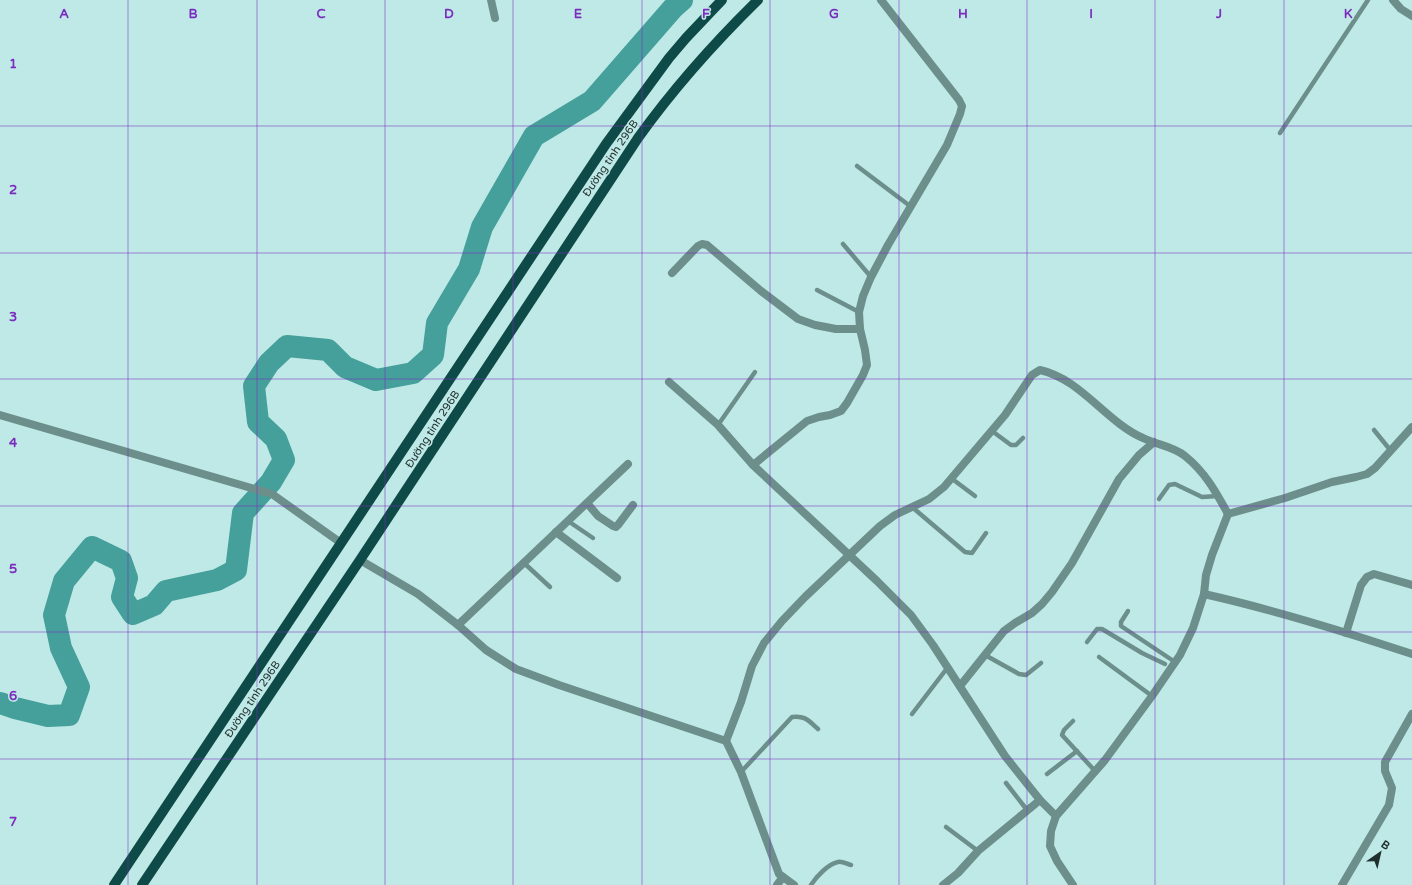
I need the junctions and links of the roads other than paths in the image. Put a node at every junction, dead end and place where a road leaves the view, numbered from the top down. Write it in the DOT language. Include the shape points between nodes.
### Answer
graph roads {
  1 [pos="490,0"];
  2 [pos="722,0"];
  3 [pos="758,0"];
  4 [pos="881,0"];
  5 [pos="1368,0"];
  6 [pos="1392,0"];
  7 [pos="1412,16"];
  8 [pos="495,18"];
  9 [pos="1280,133"];
  10 [pos="857,166"];
  11 [pos="910,206"];
  12 [pos="843,244"];
  13 [pos="672,273"];
  14 [pos="871,277"];
  15 [pos="817,290"];
  16 [pos="859,312"];
  17 [pos="860,329"];
  18 [pos="755,372"];
  19 [pos="670,382"];
  20 [pos="0,414"];
  21 [pos="718,425"];
  22 [pos="1412,427"];
  23 [pos="1374,430"];
  24 [pos="992,431"];
  25 [pos="1023,438"];
  26 [pos="1154,442"];
  27 [pos="1390,451"];
  28 [pos="628,464"];
  29 [pos="753,465"];
  30 [pos="951,478"];
  31 [pos="975,496"];
  32 [pos="1218,496"];
  33 [pos="1159,499"];
  34 [pos="587,503"];
  35 [pos="633,505"];
  36 [pos="912,507"];
  37 [pos="1228,514"];
  38 [pos="568,521"];
  39 [pos="556,532"];
  40 [pos="986,533"];
  41 [pos="593,538"];
  42 [pos="341,543"];
  43 [pos="849,555"];
  44 [pos="360,560"];
  45 [pos="524,563"];
  46 [pos="617,578"];
  47 [pos="1412,585"];
  48 [pos="550,587"];
  49 [pos="1204,594"];
  50 [pos="1128,611"];
  51 [pos="458,625"];
  52 [pos="1346,633"];
  53 [pos="1087,642"];
  54 [pos="1412,654"];
  55 [pos="985,655"];
  56 [pos="1099,657"];
  57 [pos="1041,663"];
  58 [pos="1170,665"];
  59 [pos="948,667"];
  60 [pos="960,686"];
  61 [pos="1152,696"];
  62 [pos="912,714"];
  63 [pos="1412,714"];
  64 [pos="1073,721"];
  65 [pos="818,729"];
  66 [pos="726,741"];
  67 [pos="1077,751"];
  68 [pos="1095,771"];
  69 [pos="741,772"];
  70 [pos="1047,774"];
  71 [pos="1006,783"];
  72 [pos="1040,800"];
  73 [pos="1027,810"];
  74 [pos="1056,816"];
  75 [pos="946,827"];
  76 [pos="978,851"];
  77 [pos="851,865"];
  78 [pos="784,877"];
  79 [pos="114,885"];
  80 [pos="142,885"];
  81 [pos="777,885"];
  82 [pos="794,885"];
  83 [pos="811,885"];
  84 [pos="943,885"];
  85 [pos="1073,885"];
  86 [pos="1342,885"];
  1 -- 8 [label="street"];
  2 -- 42 [label="main road, Đường tỉnh 296B" via="669,58 606,144"];
  3 -- 44 [label="main road, Đường tỉnh 296B" via="664,102 638,138"];
  4 -- 11 [label="street" via="962,106 947,145"];
  5 -- 9 [label="lane"];
  6 -- 7 [label="street"];
  10 -- 11 [label="lane"];
  11 -- 14 [label="street"];
  12 -- 14 [label="lane"];
  13 -- 17 [label="street" via="698,246 706,245 798,318 836,329"];
  14 -- 16 [label="street"];
  15 -- 16 [label="lane"];
  16 -- 17 [label="street"];
  17 -- 29 [label="street" via="867,365 847,403 840,411 807,421"];
  18 -- 21 [label="lane"];
  19 -- 21 [label="street"];
  20 -- 42 [label="street" via="272,494"];
  21 -- 29 [label="street"];
  22 -- 27 [label="street"];
  23 -- 27 [label="lane"];
  24 -- 25 [label="lane" via="1011,445 1016,445"];
  24 -- 26 [label="street" via="1032,375 1040,370 1049,372 1076,388 1110,417"];
  24 -- 30 [label="street"];
  26 -- 32 [label="street" via="1184,455 1200,469"];
  26 -- 55 [label="street" via="1119,479 1072,563 1052,592 1032,613 1004,631"];
  27 -- 37 [label="street" via="1367,474"];
  28 -- 34 [label="street"];
  29 -- 43 [label="street"];
  30 -- 31 [label="lane"];
  30 -- 36 [label="street" via="929,499"];
  32 -- 33 [label="lane" via="1202,497 1175,484 1169,485"];
  32 -- 37 [label="street"];
  34 -- 35 [label="street" via="598,516 616,527"];
  34 -- 38 [label="street"];
  36 -- 40 [label="lane" via="965,552 972,553"];
  36 -- 43 [label="street" via="885,522"];
  37 -- 49 [label="street" via="1212,555"];
  38 -- 39 [label="street"];
  38 -- 41 [label="lane"];
  39 -- 45 [label="street"];
  39 -- 46 [label="street"];
  42 -- 79 [label="main road, Đường tỉnh 296B"];
  43 -- 59 [label="street" via="911,615"];
  43 -- 66 [label="street" via="805,597 764,643 752,666"];
  44 -- 51 [label="street" via="418,594"];
  44 -- 80 [label="main road, Đường tỉnh 296B"];
  45 -- 48 [label="lane"];
  45 -- 51 [label="street"];
  47 -- 52 [label="street" via="1374,574 1367,577 1361,585"];
  49 -- 52 [label="street" via="1259,607"];
  49 -- 58 [label="street" via="1193,628"];
  50 -- 58 [label="lane" via="1121,626"];
  51 -- 66 [label="street" via="486,650 516,669"];
  52 -- 54 [label="street"];
  53 -- 58 [label="lane" via="1097,629 1102,629 1142,653"];
  55 -- 57 [label="lane" via="1019,674 1026,675"];
  55 -- 60 [label="street"];
  56 -- 61 [label="lane"];
  58 -- 61 [label="street"];
  59 -- 60 [label="street"];
  59 -- 62 [label="lane"];
  60 -- 72 [label="street" via="1005,756"];
  61 -- 68 [label="street"];
  63 -- 86 [label="street" via="1385,762 1385,771 1392,788 1389,804"];
  64 -- 67 [label="lane" via="1062,735"];
  65 -- 69 [label="lane" via="807,719 800,716 792,717"];
  66 -- 69 [label="street"];
  67 -- 68 [label="lane"];
  67 -- 70 [label="lane"];
  68 -- 74 [label="street"];
  69 -- 78 [label="street" via="779,874"];
  71 -- 73 [label="lane"];
  72 -- 73 [label="street"];
  72 -- 74 [label="street"];
  73 -- 76 [label="street"];
  74 -- 85 [label="street" via="1051,830 1050,846"];
  75 -- 76 [label="lane"];
  76 -- 84 [label="street"];
  77 -- 83 [label="lane" via="840,862 834,864"];
  78 -- 81 [label="street"];
  78 -- 82 [label="street"];
}
